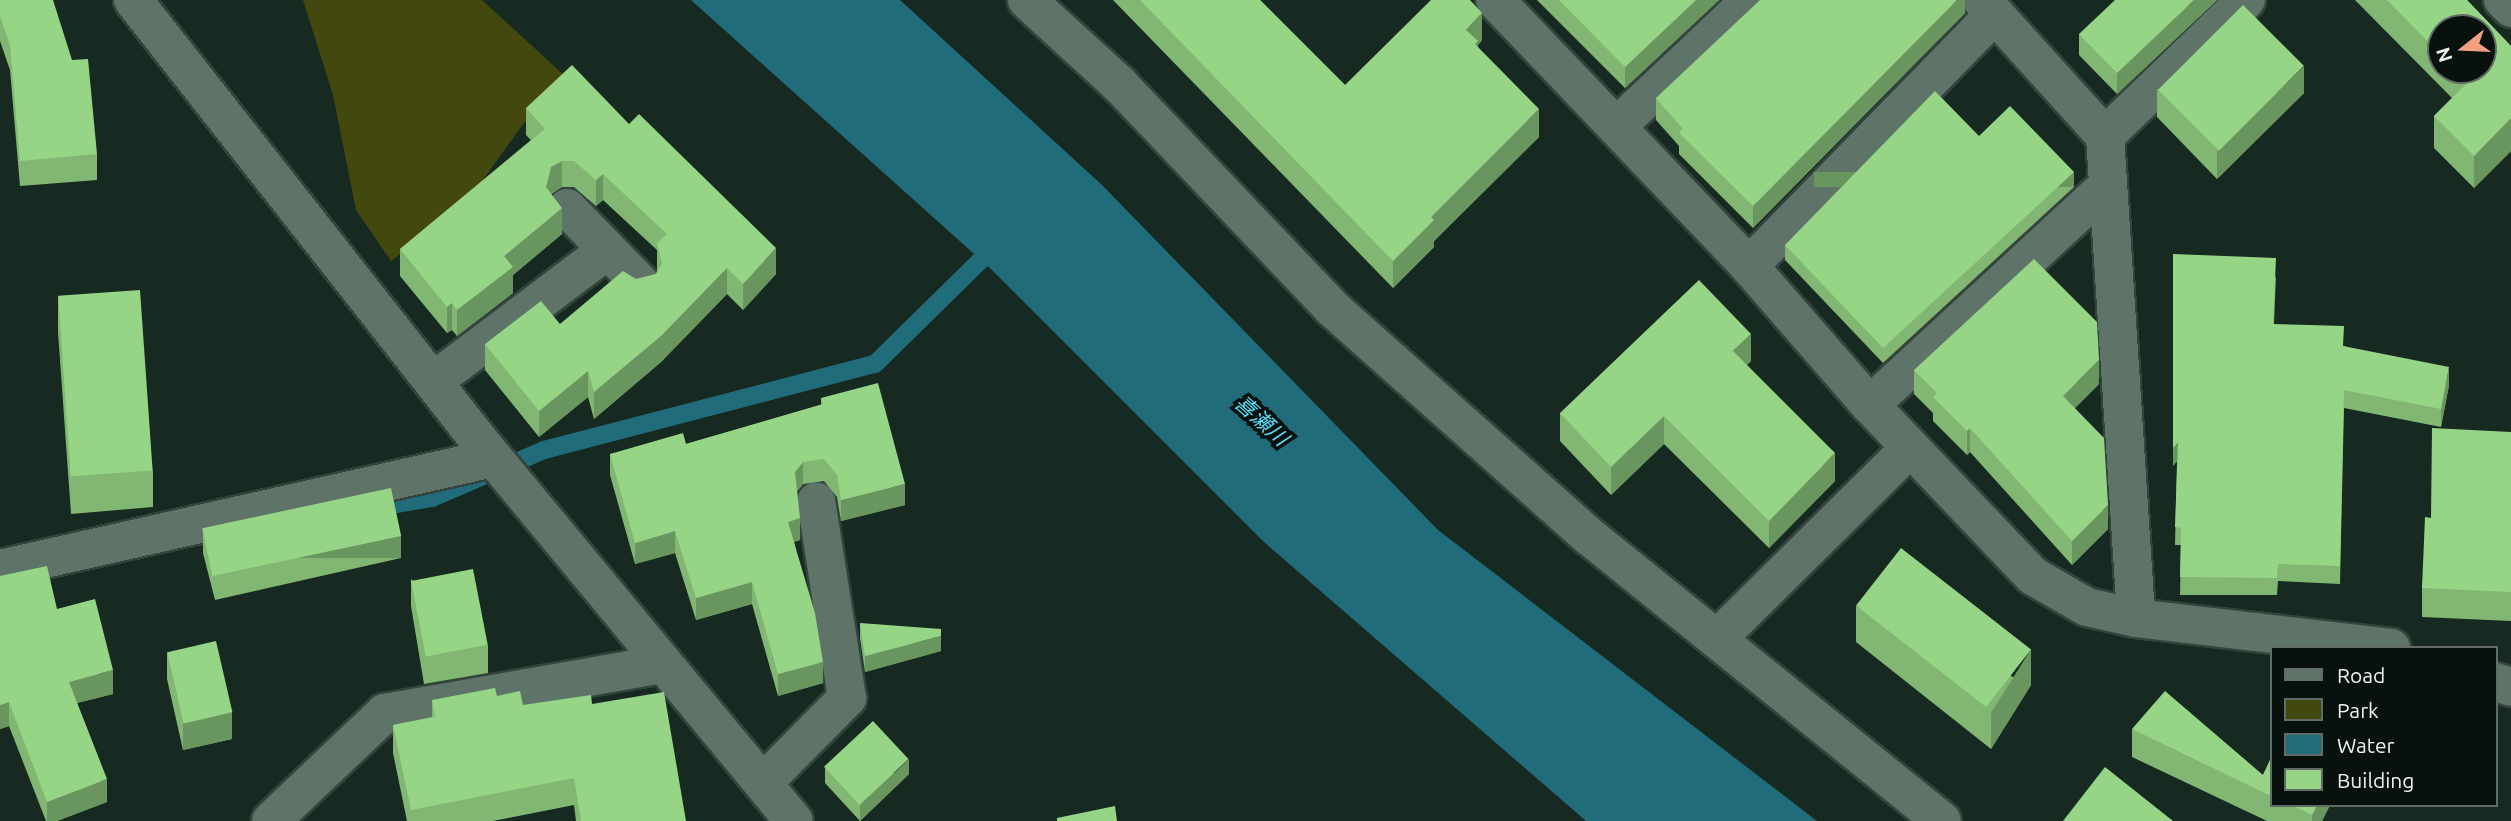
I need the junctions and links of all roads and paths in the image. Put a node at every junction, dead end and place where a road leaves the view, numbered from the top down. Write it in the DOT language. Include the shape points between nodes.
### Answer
graph roads {
  1 [pos="133,0"];
  2 [pos="1027,0"];
  3 [pos="1496,0"];
  4 [pos="1751,0"];
  5 [pos="2246,0"];
  6 [pos="2503,0"];
  7 [pos="1988,7"];
  8 [pos="2511,8"];
  9 [pos="1616,127"];
  10 [pos="2105,136"];
  11 [pos="2107,186"];
  12 [pos="567,208"];
  13 [pos="606,251"];
  14 [pos="1749,266"];
  15 [pos="641,284"];
  16 [pos="435,380"];
  17 [pos="1870,405"];
  18 [pos="1910,448"];
  19 [pos="494,460"];
  20 [pos="816,501"];
  21 [pos="0,569"];
  22 [pos="2136,618"];
  23 [pos="1717,639"];
  24 [pos="2373,646"];
  25 [pos="662,664"];
  26 [pos="763,783"];
  27 [pos="271,821"];
  28 [pos="794,821"];
  29 [pos="1942,821"];
  1 -- 16 [label="street"];
  2 -- 23 [label="street" via="1119,84 1332,308 1590,537"];
  3 -- 9 [label="street"];
  4 -- 9 [label="street"];
  5 -- 10 [label="street"];
  6 -- 8 [label="street"];
  7 -- 10 [label="street"];
  7 -- 14 [label="street"];
  9 -- 14 [label="street"];
  10 -- 11 [label="street"];
  11 -- 17 [label="street"];
  11 -- 22 [label="street"];
  12 -- 13 [label="street"];
  13 -- 15 [label="street"];
  13 -- 16 [label="street"];
  14 -- 17 [label="street"];
  16 -- 19 [label="street"];
  17 -- 18 [label="street"];
  18 -- 22 [label="street" via="2033,576 2087,607"];
  18 -- 23 [label="street"];
  19 -- 21 [label="street"];
  19 -- 25 [label="street"];
  20 -- 26 [label="street" via="847,698"];
  22 -- 24 [label="street"];
  23 -- 29 [label="street"];
  25 -- 26 [label="street"];
  25 -- 27 [label="street" via="385,713"];
  26 -- 28 [label="street"];
}
